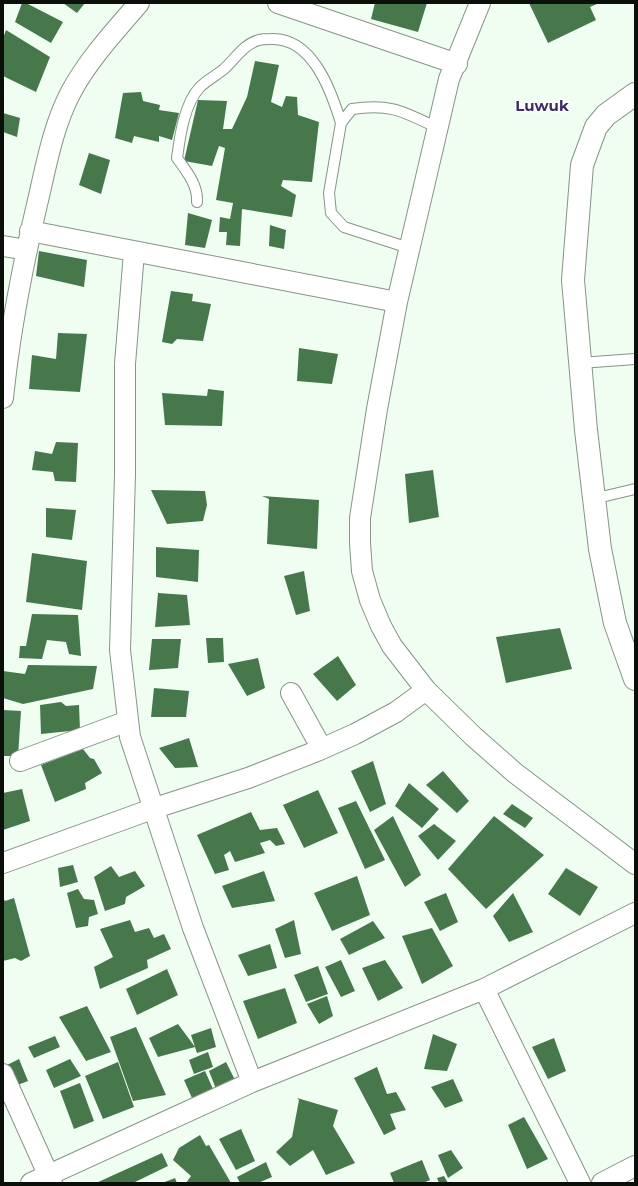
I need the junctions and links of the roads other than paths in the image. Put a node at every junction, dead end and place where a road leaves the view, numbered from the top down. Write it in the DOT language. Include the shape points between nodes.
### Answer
graph roads {
  1 [pos="139,3"];
  2 [pos="278,3"];
  3 [pos="480,3"];
  4 [pos="457,64"];
  5 [pos="635,94"];
  6 [pos="341,123"];
  7 [pos="438,128"];
  8 [pos="197,202"];
  9 [pos="30,231"];
  10 [pos="3,246"];
  11 [pos="410,248"];
  12 [pos="27,250"];
  13 [pos="134,252"];
  14 [pos="396,302"];
  15 [pos="635,359"];
  16 [pos="580,363"];
  17 [pos="3,398"];
  18 [pos="635,489"];
  19 [pos="593,500"];
  20 [pos="635,679"];
  21 [pos="426,690"];
  22 [pos="291,693"];
  23 [pos="128,721"];
  24 [pos="322,749"];
  25 [pos="20,762"];
  26 [pos="155,808"];
  27 [pos="3,863"];
  28 [pos="635,864"];
  29 [pos="635,913"];
  30 [pos="484,989"];
  31 [pos="3,1074"];
  32 [pos="252,1082"];
  33 [pos="635,1166"];
  34 [pos="43,1180"];
  35 [pos="580,1183"];
  36 [pos="602,1183"];
  1 -- 9 [label="street" via="95,56 71,92 56,125"];
  2 -- 4 [label="street"];
  3 -- 4 [label="street"];
  4 -- 7 [label="street" via="449,79"];
  5 -- 16 [label="highway" via="606,115 596,127 582,165 573,280"];
  6 -- 7 [label="lane" via="352,109 373,106 399,110"];
  6 -- 8 [label="lane" via="334,99 306,52 296,44 281,38 259,40 242,50 224,69 200,87 180,130 177,158 198,192"];
  6 -- 11 [label="lane" via="329,194 331,213 344,227"];
  7 -- 11 [label="street"];
  9 -- 12 [label="street"];
  9 -- 13 [label="street"];
  10 -- 12 [label="street"];
  11 -- 14 [label="street"];
  12 -- 17 [label="street" via="9,343"];
  13 -- 14 [label="street"];
  13 -- 23 [label="street" via="125,364 120,650"];
  14 -- 21 [label="street" via="360,518 362,571 381,626 392,646"];
  15 -- 16 [label="lane"];
  16 -- 19 [label="highway"];
  18 -- 19 [label="lane"];
  19 -- 20 [label="highway" via="615,624"];
  21 -- 24 [label="street" via="396,712"];
  21 -- 28 [label="street" via="515,773"];
  22 -- 24 [label="street"];
  23 -- 25 [label="street"];
  23 -- 26 [label="street" via="130,737"];
  24 -- 26 [label="street" via="248,778"];
  26 -- 27 [label="street"];
  26 -- 32 [label="street" via="193,928"];
  29 -- 30 [label="street"];
  30 -- 32 [label="street"];
  30 -- 35 [label="street"];
  31 -- 34 [label="street"];
  32 -- 34 [label="street"];
  33 -- 36 [label="street"];
}
